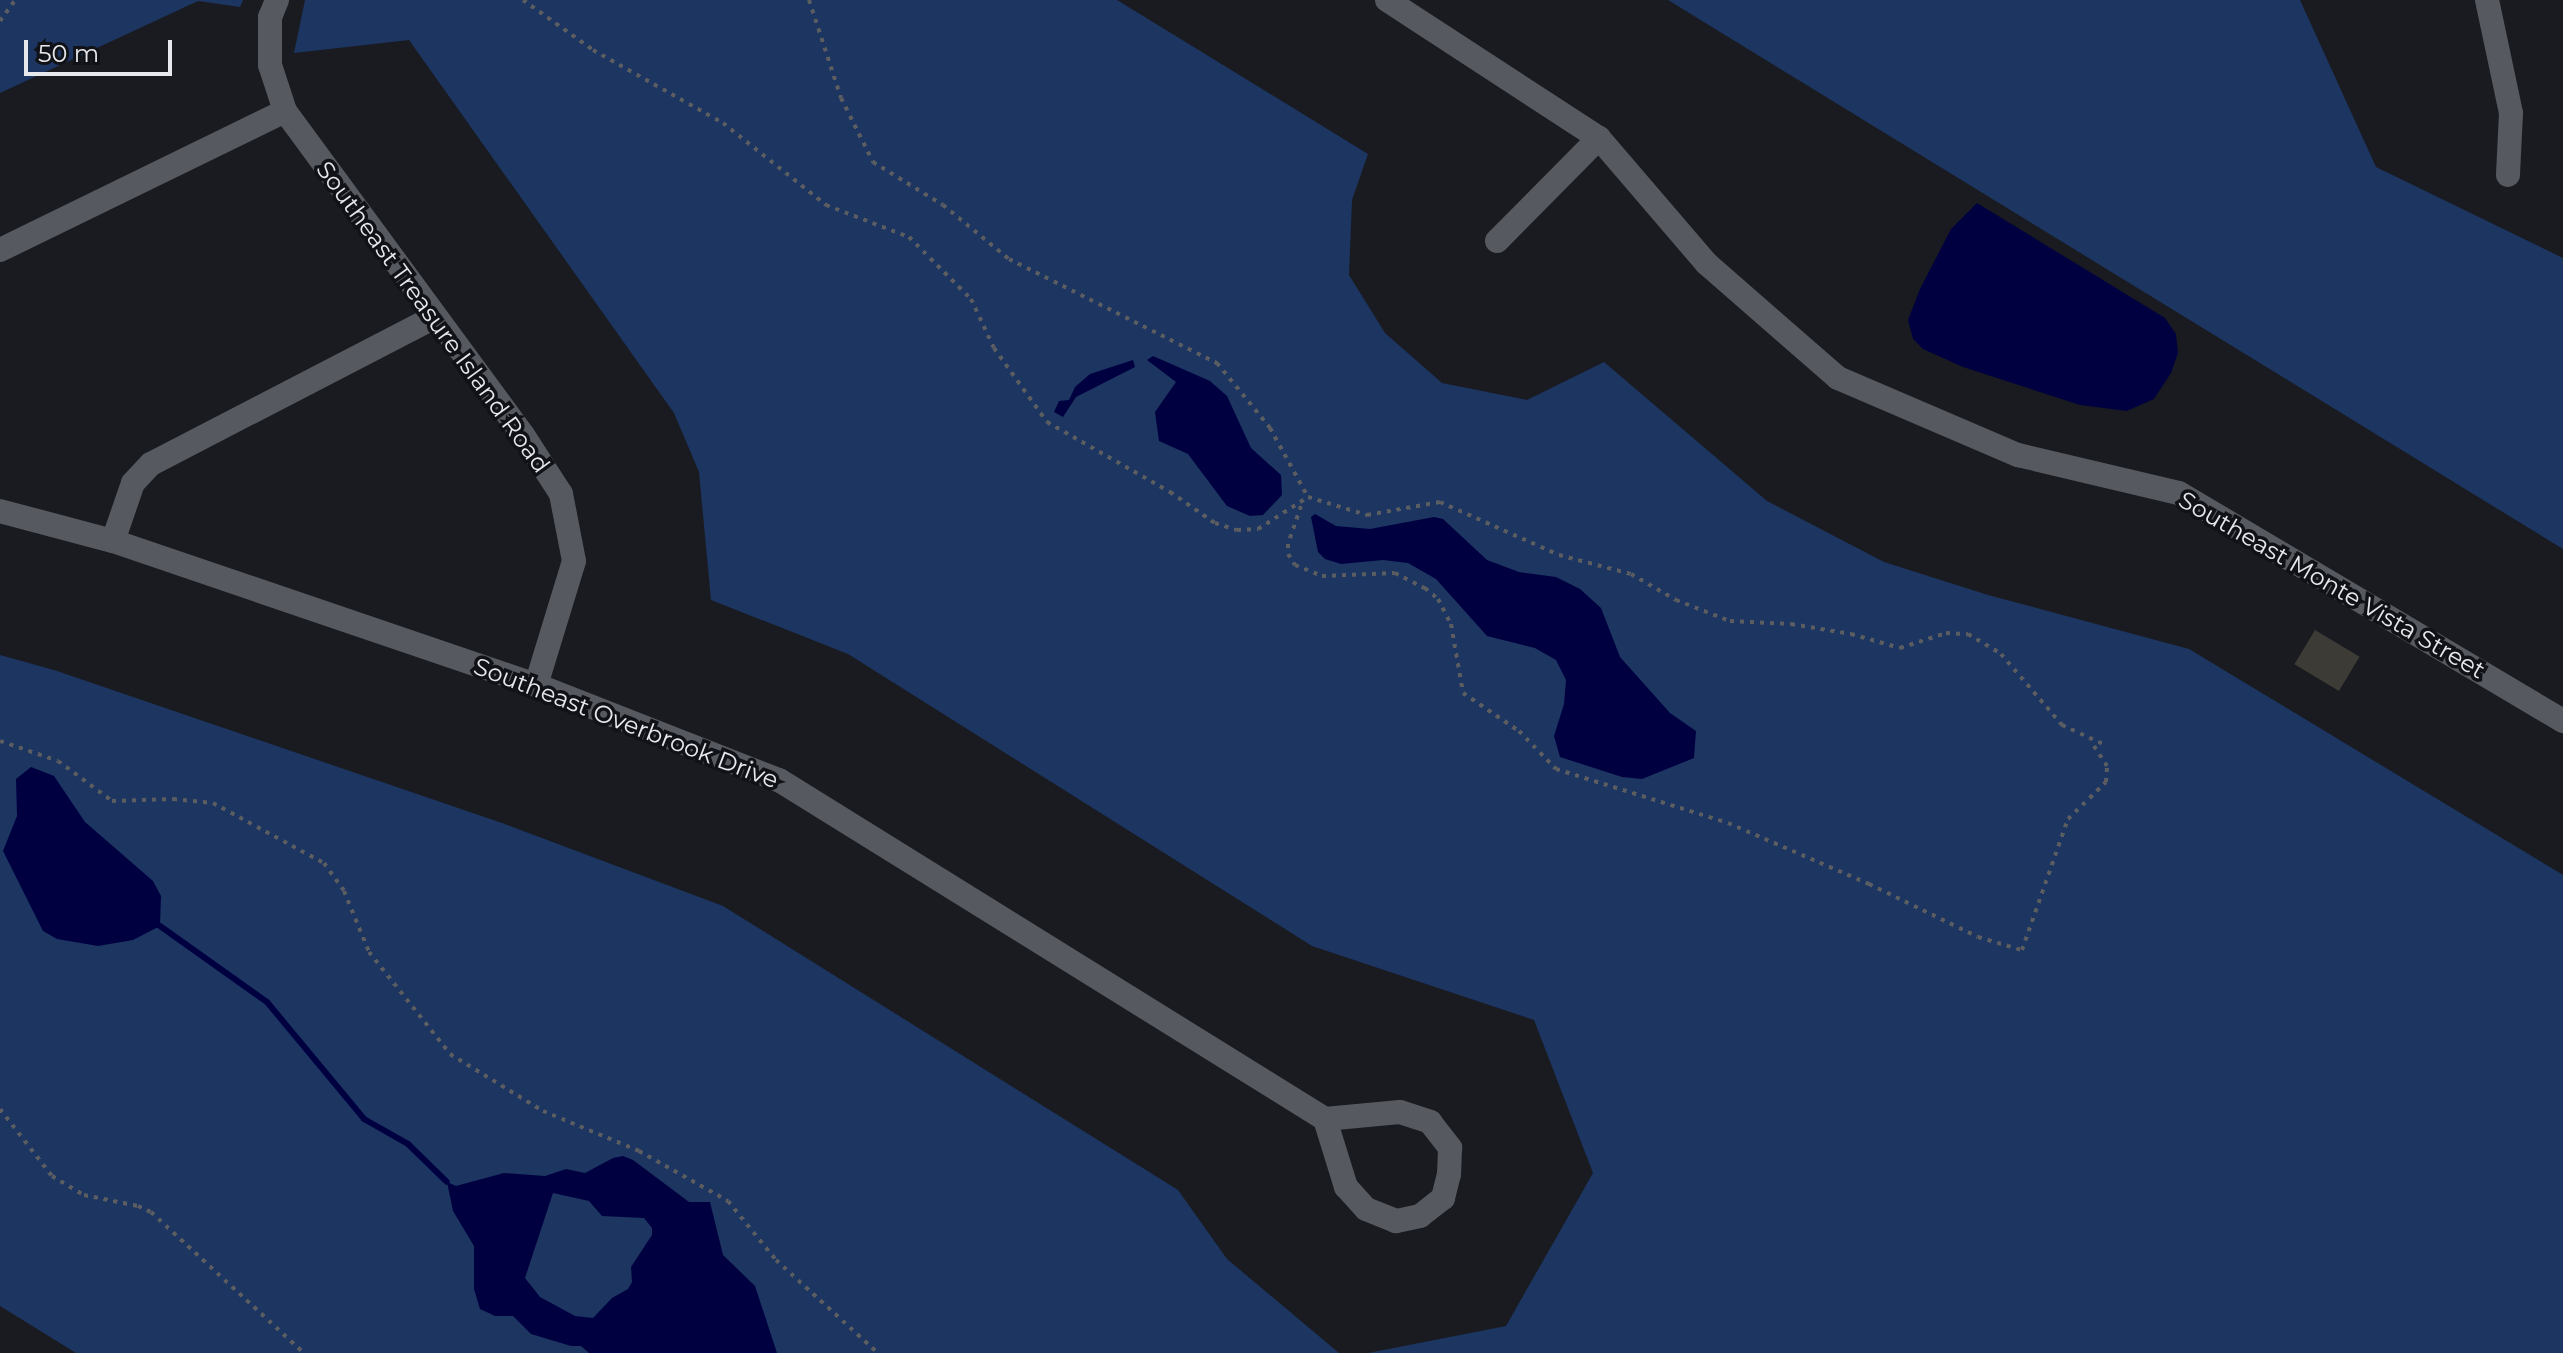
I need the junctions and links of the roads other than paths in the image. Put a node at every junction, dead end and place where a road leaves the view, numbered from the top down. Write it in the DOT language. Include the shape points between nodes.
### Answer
graph roads {
  1 [pos="277,0"];
  2 [pos="1387,0"];
  3 [pos="2487,0"];
  4 [pos="285,111"];
  5 [pos="1599,138"];
  6 [pos="2508,175"];
  7 [pos="1497,241"];
  8 [pos="0,250"];
  9 [pos="435,317"];
  10 [pos="0,511"];
  11 [pos="113,541"];
  12 [pos="536,685"];
  13 [pos="2563,721"];
  14 [pos="1325,1119"];
  1 -- 4 [label="street, Southeast Treasure Island Road" via="270,17 270,65"];
  2 -- 5 [label="street, Southeast Monte Vista Street"];
  3 -- 6 [label="street" via="2511,113"];
  4 -- 8 [label="street"];
  4 -- 9 [label="street, Southeast Treasure Island Road"];
  5 -- 7 [label="street"];
  5 -- 13 [label="street, Southeast Monte Vista Street" via="1706,263 1838,378 2018,455 2179,493"];
  9 -- 11 [label="street" via="151,464 133,483"];
  9 -- 12 [label="street, Southeast Treasure Island Road" via="523,435 561,494 567,515 574,561"];
  10 -- 11 [label="street, Southeast Overbrook Drive"];
  11 -- 12 [label="street, Southeast Overbrook Drive"];
  12 -- 14 [label="street, Southeast Overbrook Drive" via="779,780"];
  14 -- 14 [label="street" via="1346,1187 1366,1209 1396,1221 1420,1216 1443,1198 1450,1148 1430,1122 1400,1112"];
}
